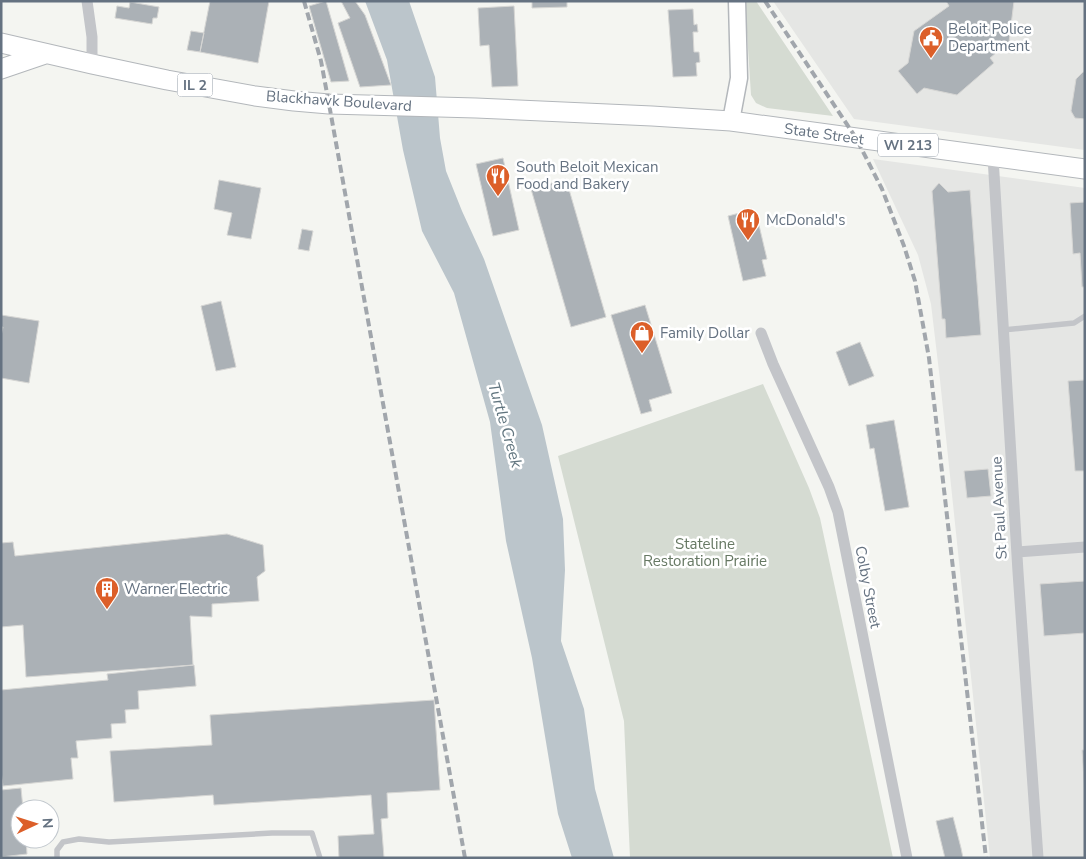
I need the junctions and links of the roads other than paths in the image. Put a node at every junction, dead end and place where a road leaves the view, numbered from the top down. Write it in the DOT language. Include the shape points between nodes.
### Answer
graph roads {
  1 [pos="87,1"];
  2 [pos="737,1"];
  3 [pos="1,43"];
  4 [pos="47,54"];
  5 [pos="92,64"];
  6 [pos="1,68"];
  7 [pos="652,116"];
  8 [pos="731,121"];
  9 [pos="993,157"];
  10 [pos="1085,169"];
  11 [pos="1085,316"];
  12 [pos="1003,330"];
  13 [pos="761,333"];
  14 [pos="1085,547"];
  15 [pos="1017,552"];
  16 [pos="57,858"];
  17 [pos="320,858"];
  18 [pos="906,858"];
  19 [pos="1038,858"];
  1 -- 5 [label="street"];
  2 -- 8 [label="street" via="739,78"];
  3 -- 4 [label="main road, Blackhawk Boulevard / IL 2"];
  4 -- 5 [label="main road, Blackhawk Boulevard / IL 2"];
  4 -- 6 [label="main road"];
  5 -- 7 [label="main road, Blackhawk Boulevard / IL 2" via="255,96 329,104"];
  7 -- 8 [label="main road, State Street / WI 213"];
  8 -- 9 [label="main road, State Street / WI 213"];
  9 -- 10 [label="main road, State Street / WI 213"];
  9 -- 12 [label="street, St Paul Avenue"];
  11 -- 12 [label="lane" via="1074,323"];
  12 -- 15 [label="street, St Paul Avenue"];
  13 -- 18 [label="street, Colby Street" via="838,512"];
  14 -- 15 [label="street"];
  15 -- 19 [label="street, St Paul Avenue"];
  16 -- 17 [label="lane" via="57,850 63,842 79,840 109,842 272,833 312,833"];
}
